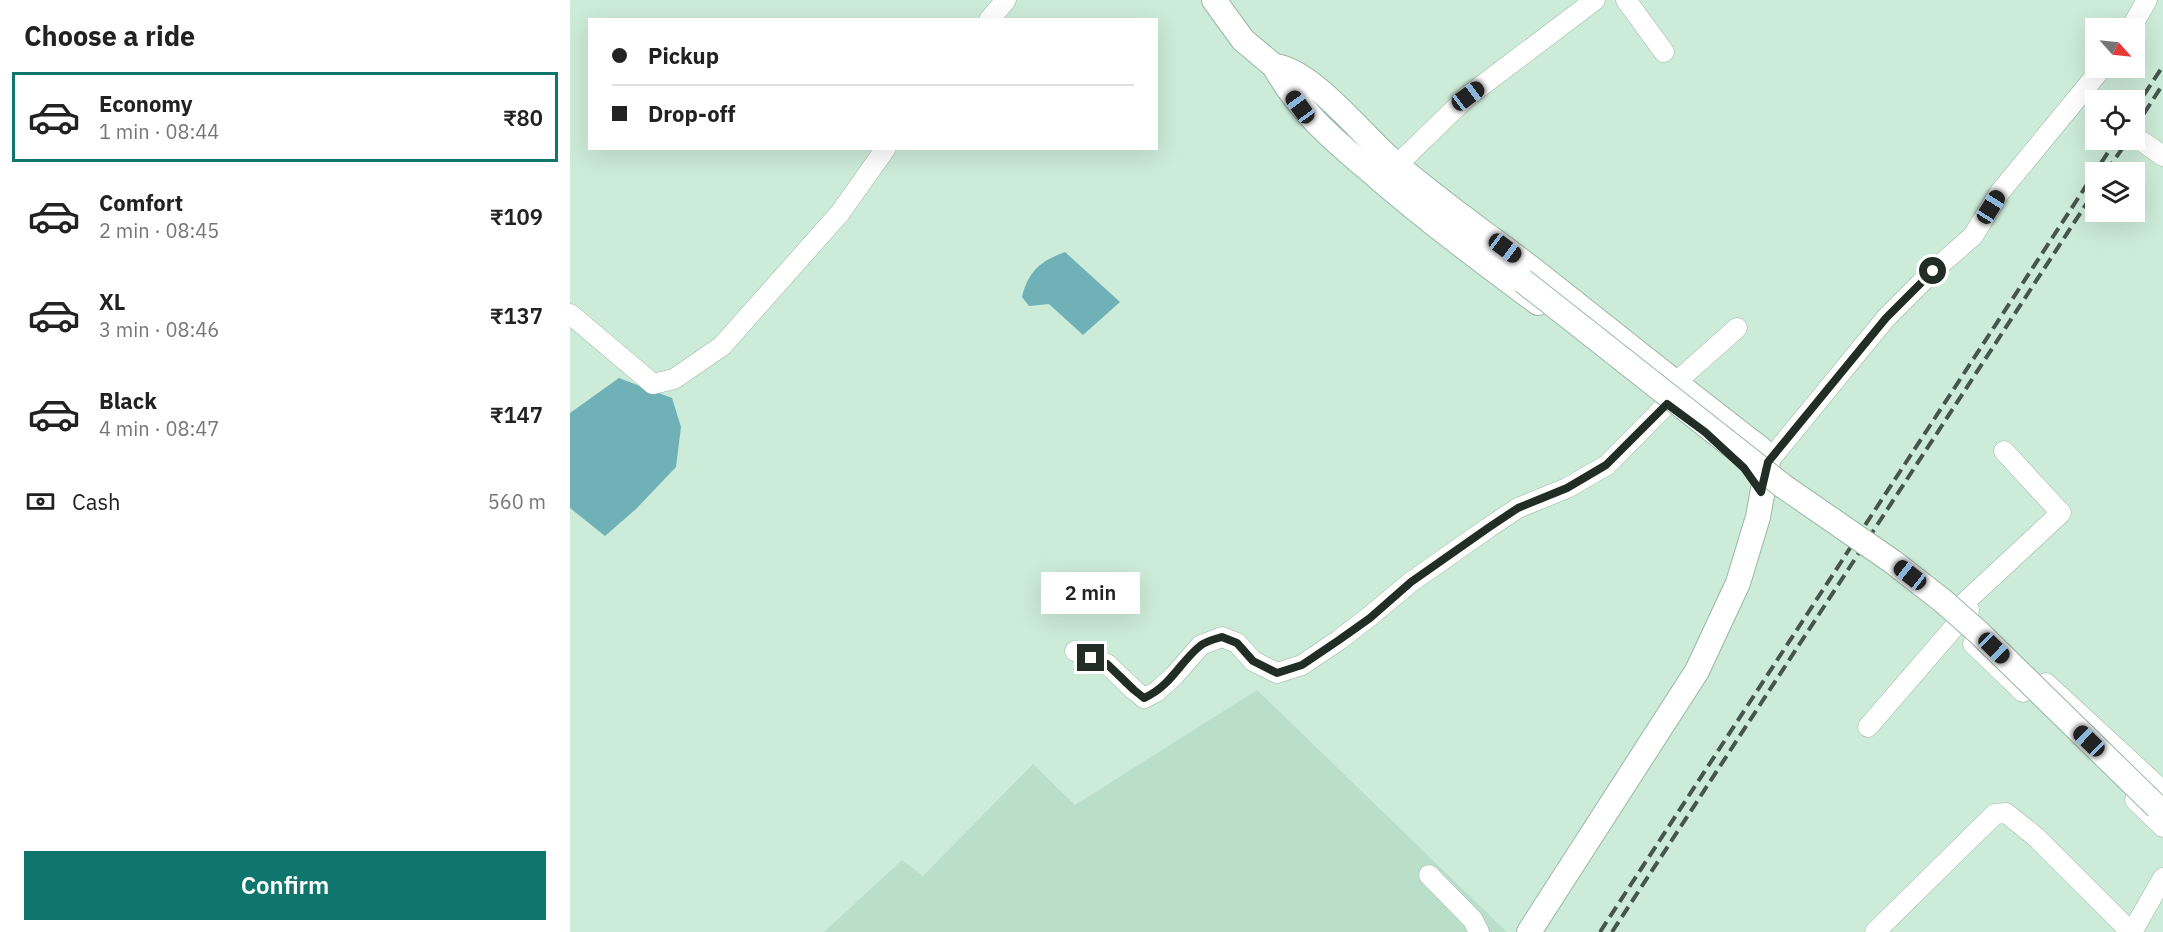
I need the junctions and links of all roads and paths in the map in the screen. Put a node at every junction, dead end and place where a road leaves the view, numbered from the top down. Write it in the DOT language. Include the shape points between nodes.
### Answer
graph roads {
  1 [pos="1006,0"];
  2 [pos="1214,0"];
  3 [pos="1595,0"];
  4 [pos="1626,0"];
  5 [pos="2147,0"];
  6 [pos="991,18"];
  7 [pos="2137,18"];
  8 [pos="1664,52"];
  9 [pos="1274,66"];
  10 [pos="2094,78"];
  11 [pos="2145,143"];
  12 [pos="885,150"];
  13 [pos="2163,156"];
  14 [pos="1397,165"];
  15 [pos="570,314"];
  16 [pos="1737,328"];
  17 [pos="1673,394"];
  18 [pos="2004,451"];
  19 [pos="1768,462"];
  20 [pos="1761,492"];
  21 [pos="1966,608"];
  22 [pos="1955,626"];
  23 [pos="1075,651"];
  24 [pos="1868,727"];
  25 [pos="2161,809"];
  26 [pos="1429,875"];
  27 [pos="2163,878"];
  28 [pos="1479,932"];
  29 [pos="1529,932"];
  30 [pos="1875,932"];
  31 [pos="2132,932"];
  1 -- 6 [label="street"];
  2 -- 9 [label="main road" via="1243,40"];
  3 -- 14 [label="street" via="1468,96"];
  4 -- 8 [label="street"];
  5 -- 7 [label="street"];
  9 -- 14 [label="main road" via="1285,67 1309,80"];
  9 -- 17 [label="main road" via="1300,107 1402,199"];
  9 -- 25 [label="main road, bridge" via="1380,167 1436,214 1783,486 1943,601"];
  10 -- 19 [label="street" via="2001,192 1973,236 1886,318"];
  11 -- 13 [label="street"];
  12 -- 15 [label="street" via="840,213 723,346 674,379 653,384"];
  14 -- 17 [label="main road"];
  16 -- 17 [label="street" via="1683,376"];
  17 -- 19 [label="main road" via="1761,448"];
  17 -- 20 [label="main road" via="1705,432 1744,468"];
  17 -- 23 [label="street" via="1606,465 1567,488 1518,508 1411,582 1370,618 1302,665 1277,673 1253,661 1237,643 1222,637 1201,645 1174,676 1144,698 1107,664"];
  18 -- 21 [label="street" via="2061,513"];
  19 -- 20 [label="main road"];
  20 -- 29 [label="main road" via="1758,517 1738,583 1697,671"];
  21 -- 22 [label="street"];
  21 -- 22 [label="street" via="1918,570 1901,562 1891,567 1890,573"];
  21 -- 25 [label="street"];
  22 -- 24 [label="street"];
  22 -- 25 [label="street"];
  26 -- 28 [label="street" via="1473,920"];
  27 -- 31 [label="street"];
  30 -- 31 [label="street" via="1995,814 2006,813 2037,838"];
}
